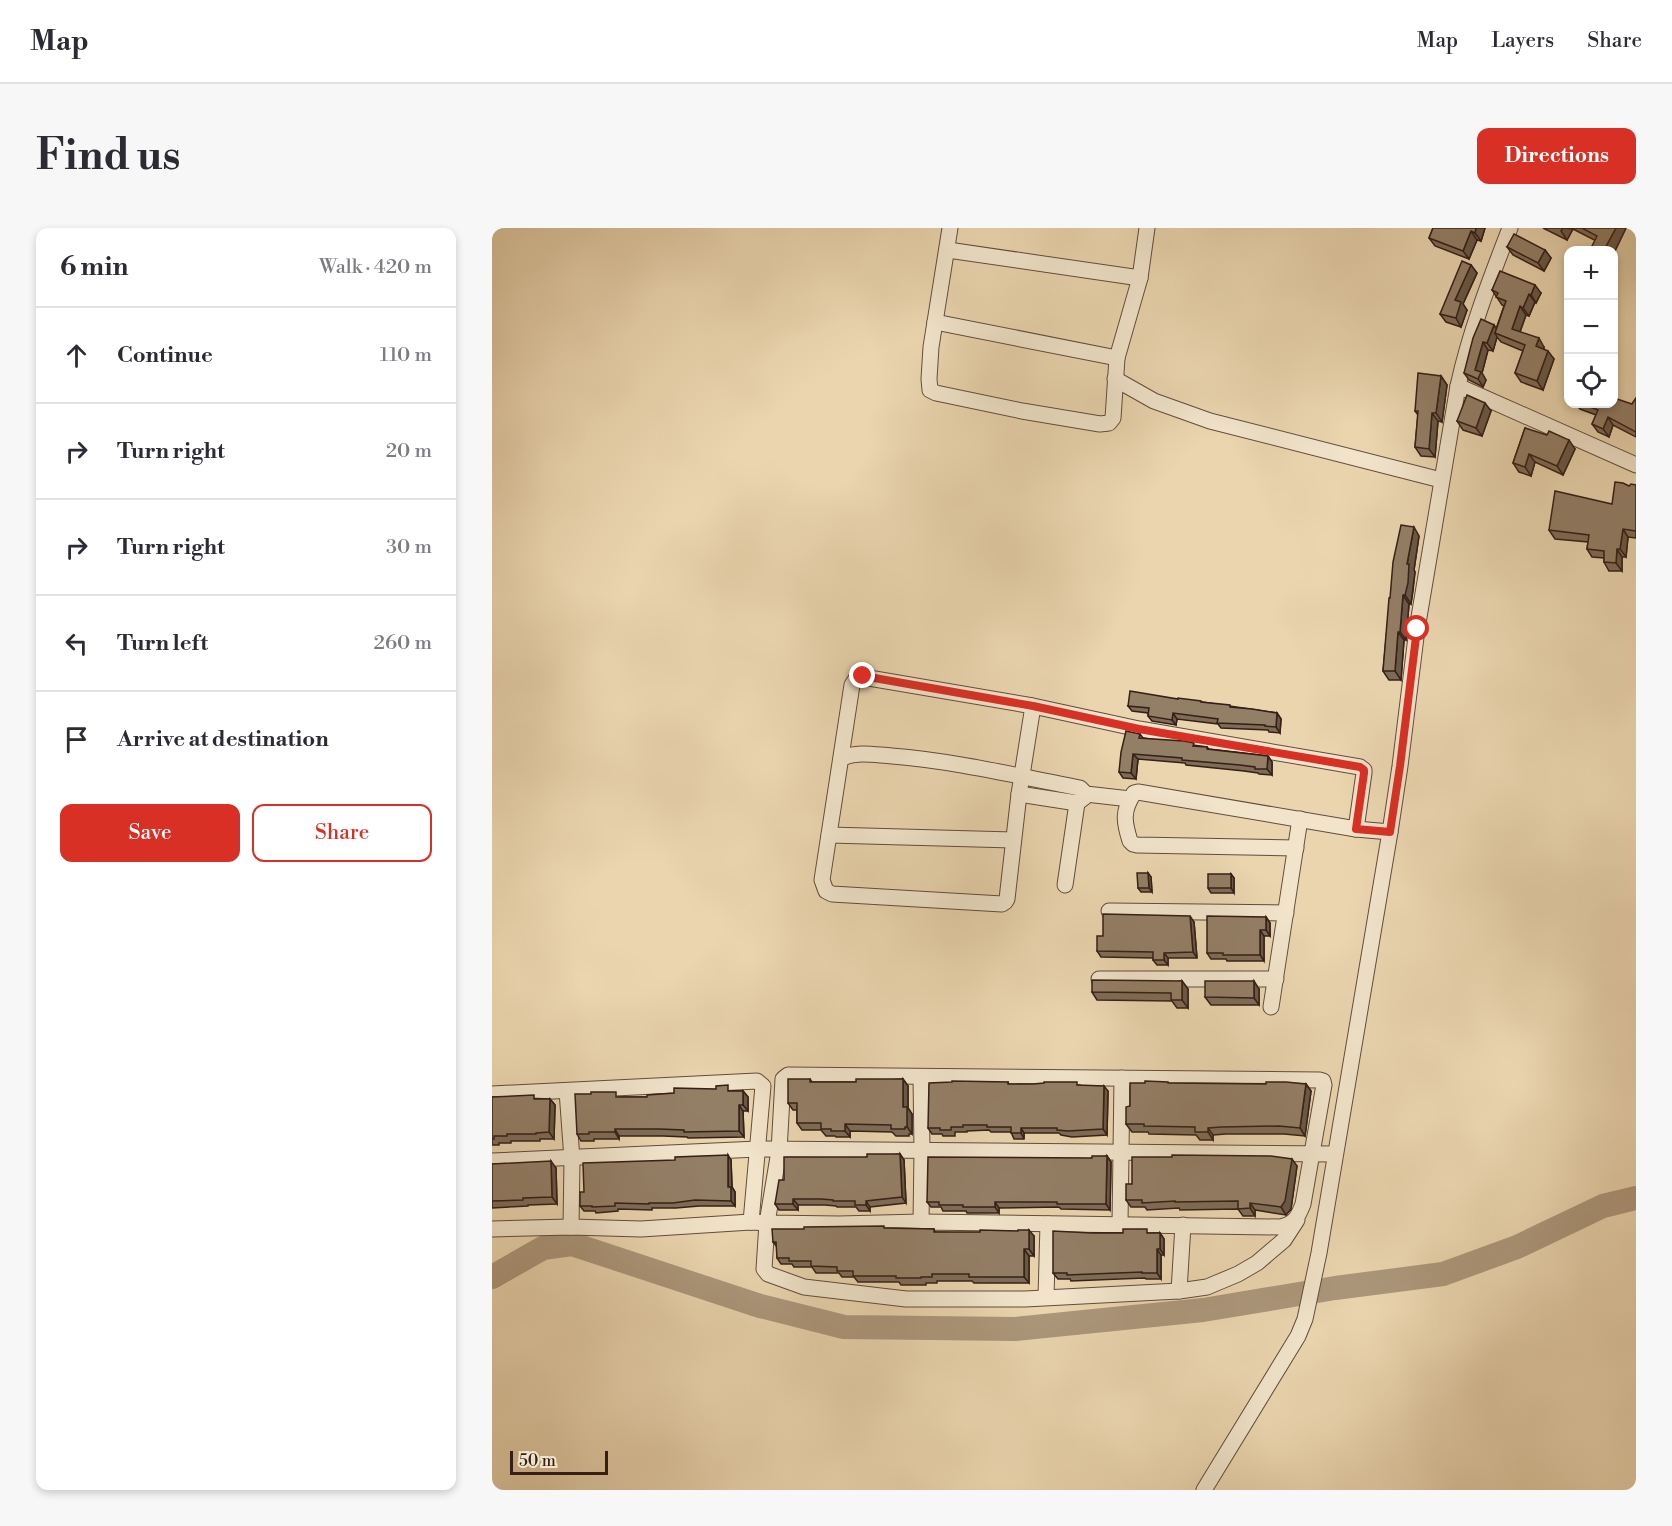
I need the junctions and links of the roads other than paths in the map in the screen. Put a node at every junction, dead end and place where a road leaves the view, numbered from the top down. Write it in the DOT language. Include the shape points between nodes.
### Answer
graph roads {
  1 [pos="950,228"];
  2 [pos="1147,228"];
  3 [pos="1510,228"];
  4 [pos="948,250"];
  5 [pos="1140,278"];
  6 [pos="935,322"];
  7 [pos="1117,358"];
  8 [pos="1115,378"];
  9 [pos="1458,386"];
  10 [pos="1636,465"];
  11 [pos="1441,480"];
  12 [pos="1033,706"];
  13 [pos="842,758"];
  14 [pos="1022,776"];
  15 [pos="1019,794"];
  16 [pos="1082,799"];
  17 [pos="1130,799"];
  18 [pos="1300,819"];
  19 [pos="1356,829"];
  20 [pos="1390,832"];
  21 [pos="829,835"];
  22 [pos="1013,840"];
  23 [pos="1296,848"];
  24 [pos="1065,885"];
  25 [pos="1109,911"];
  26 [pos="1286,913"];
  27 [pos="1099,979"];
  28 [pos="1276,979"];
  29 [pos="1271,1007"];
  30 [pos="921,1077"];
  31 [pos="1122,1078"];
  32 [pos="567,1091"];
  33 [pos="492,1094"];
  34 [pos="758,1149"];
  35 [pos="779,1151"];
  36 [pos="922,1151"];
  37 [pos="1121,1151"];
  38 [pos="1311,1153"];
  39 [pos="1335,1154"];
  40 [pos="572,1159"];
  41 [pos="492,1161"];
  42 [pos="1297,1220"];
  43 [pos="751,1222"];
  44 [pos="921,1222"];
  45 [pos="767,1223"];
  46 [pos="1048,1224"];
  47 [pos="1120,1224"];
  48 [pos="1183,1225"];
  49 [pos="571,1227"];
  50 [pos="492,1229"];
  51 [pos="1179,1291"];
  52 [pos="1046,1297"];
  53 [pos="1204,1490"];
  1 -- 4 [label="street"];
  2 -- 5 [label="street"];
  3 -- 9 [label="street" via="1486,290"];
  4 -- 5 [label="street"];
  4 -- 6 [label="street"];
  5 -- 7 [label="street"];
  6 -- 7 [label="street"];
  6 -- 8 [label="street" via="929,379 930,390 936,393 1100,424 1113,418"];
  7 -- 8 [label="street"];
  8 -- 11 [label="street" via="1154,401 1210,421"];
  9 -- 10 [label="street"];
  9 -- 11 [label="street"];
  11 -- 20 [label="street"];
  12 -- 13 [label="street" via="863,676 852,685"];
  12 -- 14 [label="street"];
  12 -- 19 [label="street" via="1139,729 1360,767 1364,773"];
  13 -- 14 [label="street" via="855,754 914,758"];
  13 -- 21 [label="street"];
  14 -- 15 [label="street"];
  14 -- 16 [label="street" via="1080,788"];
  15 -- 16 [label="street"];
  15 -- 22 [label="street"];
  16 -- 17 [label="street"];
  16 -- 24 [label="street"];
  17 -- 18 [label="street" via="1134,794 1147,793"];
  17 -- 23 [label="street" via="1124,819 1133,844"];
  18 -- 19 [label="street"];
  18 -- 23 [label="street"];
  19 -- 20 [label="street"];
  20 -- 39 [label="street"];
  21 -- 22 [label="street"];
  21 -- 22 [label="street" via="822,880 826,891 832,894 1002,904 1007,898"];
  23 -- 26 [label="street"];
  25 -- 26 [label="street"];
  26 -- 28 [label="street"];
  27 -- 28 [label="street"];
  28 -- 29 [label="street"];
  30 -- 31 [label="street"];
  30 -- 35 [label="street" via="784,1076"];
  30 -- 36 [label="street"];
  31 -- 37 [label="street"];
  31 -- 38 [label="street" via="1323,1081"];
  32 -- 33 [label="street"];
  32 -- 34 [label="street" via="757,1081 763,1086"];
  32 -- 40 [label="street"];
  34 -- 35 [label="street"];
  34 -- 40 [label="street"];
  34 -- 43 [label="street"];
  35 -- 36 [label="street"];
  35 -- 45 [label="street"];
  36 -- 37 [label="street"];
  36 -- 44 [label="street"];
  37 -- 38 [label="street"];
  37 -- 47 [label="street"];
  38 -- 39 [label="street"];
  38 -- 42 [label="street"];
  39 -- 53 [label="street" via="1305,1319"];
  40 -- 41 [label="street"];
  40 -- 49 [label="street"];
  42 -- 48 [label="street" via="1280,1227"];
  42 -- 51 [label="street" via="1284,1240 1257,1263 1207,1287"];
  43 -- 45 [label="street"];
  43 -- 49 [label="street" via="641,1229"];
  44 -- 45 [label="street"];
  44 -- 46 [label="street"];
  45 -- 52 [label="street" via="765,1272 804,1287 906,1299"];
  46 -- 47 [label="street"];
  46 -- 52 [label="street"];
  47 -- 48 [label="street"];
  48 -- 51 [label="street"];
  49 -- 50 [label="street"];
  51 -- 52 [label="street"];
}
